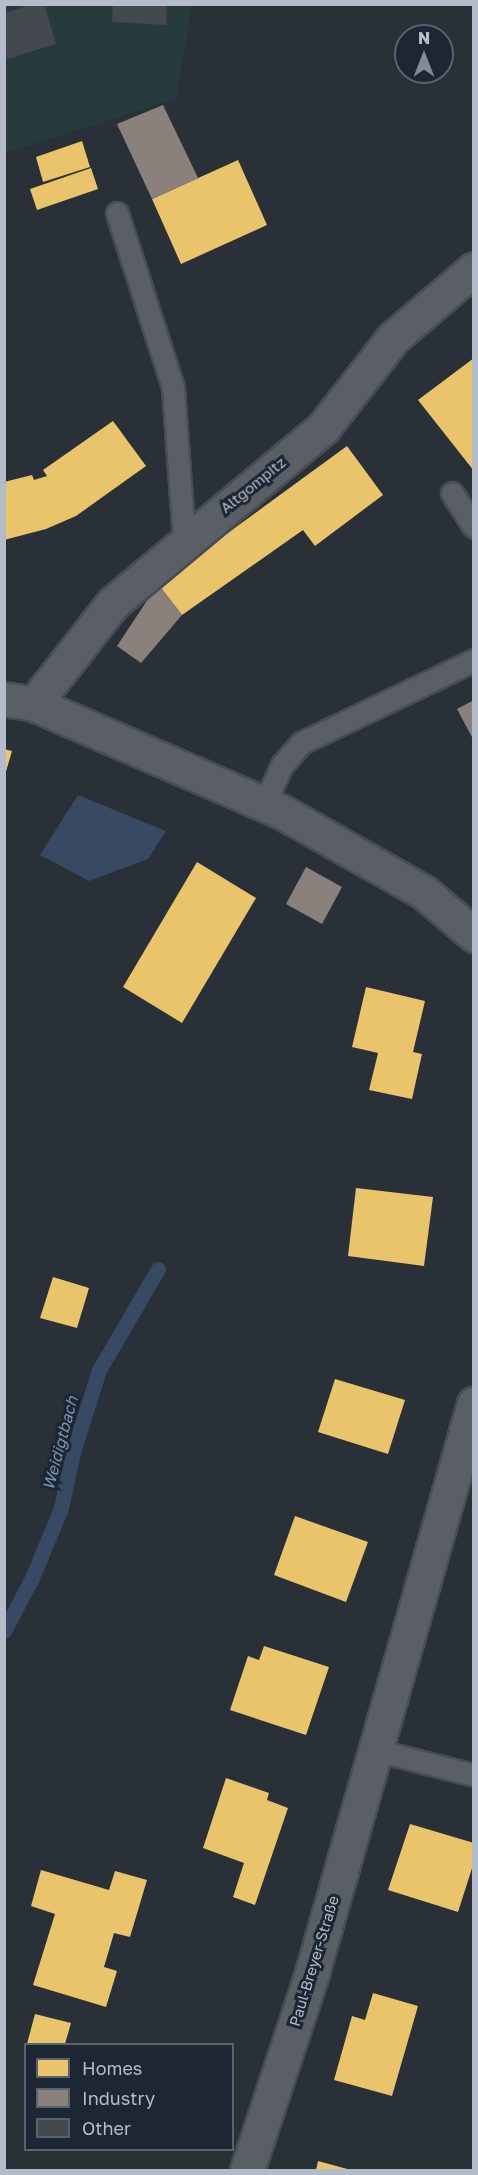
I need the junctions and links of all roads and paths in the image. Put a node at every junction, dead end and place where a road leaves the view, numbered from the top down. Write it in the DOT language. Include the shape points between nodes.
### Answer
graph roads {
  1 [pos="117,213"];
  2 [pos="474,269"];
  3 [pos="452,493"];
  4 [pos="474,527"];
  5 [pos="184,542"];
  6 [pos="474,660"];
  7 [pos="19,702"];
  8 [pos="264,804"];
  9 [pos="474,935"];
  10 [pos="474,1404"];
  11 [pos="375,1750"];
  12 [pos="474,1775"];
  13 [pos="248,2170"];
  1 -- 5 [label="lane" via="173,387"];
  2 -- 5 [label="street, Altgompitz" via="393,338 323,428"];
  3 -- 4 [label="lane"];
  5 -- 7 [label="street, Altgompitz" via="113,603"];
  6 -- 8 [label="lane" via="301,743 282,765"];
  7 -- 8 [label="street, Altgompitz"];
  8 -- 9 [label="street, Altgompitz" via="425,893"];
  10 -- 11 [label="street, Paul-Breyer-Straße"];
  11 -- 12 [label="lane"];
  11 -- 13 [label="street, Paul-Breyer-Straße" via="312,1973"];
}
